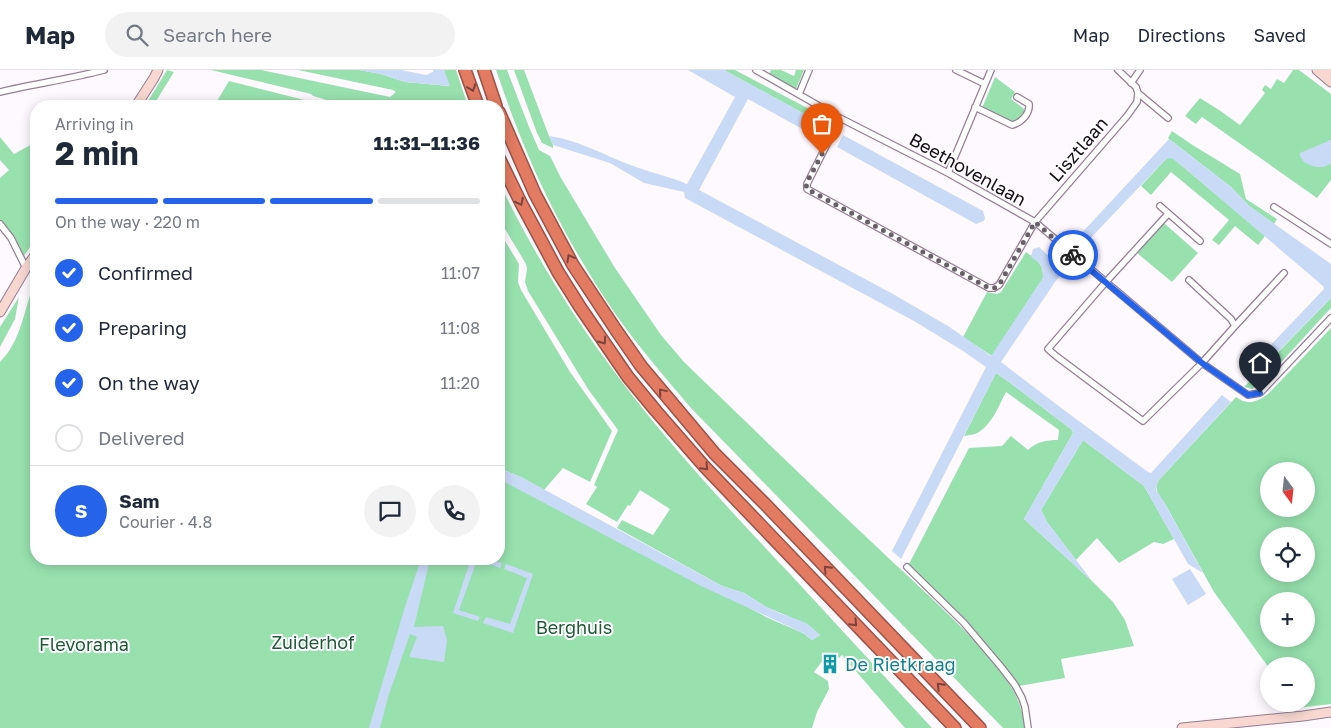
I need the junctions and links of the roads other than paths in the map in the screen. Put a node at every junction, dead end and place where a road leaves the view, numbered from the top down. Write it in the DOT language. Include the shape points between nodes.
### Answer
graph roads {
  1 [pos="104,70"];
  2 [pos="158,70"];
  3 [pos="465,70"];
  4 [pos="484,70"];
  5 [pos="756,70"];
  6 [pos="809,70"];
  7 [pos="956,70"];
  8 [pos="991,70"];
  9 [pos="1118,70"];
  10 [pos="1140,70"];
  11 [pos="1317,70"];
  12 [pos="1328,70"];
  13 [pos="763,72"];
  14 [pos="1331,73"];
  15 [pos="1331,82"];
  16 [pos="1131,83"];
  17 [pos="984,84"];
  18 [pos="0,92"];
  19 [pos="1138,93"];
  20 [pos="799,94"];
  21 [pos="1017,97"];
  22 [pos="140,100"];
  23 [pos="476,100"];
  24 [pos="494,100"];
  25 [pos="975,107"];
  26 [pos="840,118"];
  27 [pos="1168,118"];
  28 [pos="505,126"];
  29 [pos="505,170"];
  30 [pos="948,173"];
  31 [pos="1160,206"];
  32 [pos="1274,206"];
  33 [pos="1168,214"];
  34 [pos="1035,222"];
  35 [pos="0,224"];
  36 [pos="1200,241"];
  37 [pos="1331,244"];
  38 [pos="30,262"];
  39 [pos="26,268"];
  40 [pos="1284,273"];
  41 [pos="1189,280"];
  42 [pos="1105,282"];
  43 [pos="0,312"];
  44 [pos="1331,318"];
  45 [pos="1235,326"];
  46 [pos="1202,363"];
  47 [pos="907,567"];
  48 [pos="1331,712"];
  49 [pos="955,728"];
  50 [pos="980,728"];
  51 [pos="1028,728"];
  52 [pos="1182,728"];
  1 -- 18 [label="street"];
  2 -- 22 [label="street"];
  3 -- 23 [label="highway, one-way"];
  4 -- 24 [label="highway"];
  5 -- 13 [label="street, Beethovenlaan"];
  6 -- 20 [label="street"];
  7 -- 17 [label="street"];
  8 -- 17 [label="street"];
  9 -- 16 [label="street"];
  10 -- 16 [label="street"];
  11 -- 15 [label="street"];
  12 -- 14 [label="street"];
  13 -- 20 [label="street, Beethovenlaan"];
  16 -- 19 [label="street"];
  17 -- 25 [label="street"];
  19 -- 27 [label="street"];
  19 -- 34 [label="street, Lisztlaan" via="1137,102 1127,116"];
  20 -- 26 [label="street, Beethovenlaan"];
  21 -- 25 [label="street" via="1030,107 1018,124 1012,125"];
  25 -- 30 [label="street"];
  26 -- 30 [label="street, Beethovenlaan"];
  26 -- 34 [label="street, Lisztlaan" via="806,184 807,189 989,288 999,285"];
  50 -- 28 [label="highway, one-way" via="715,454 641,366 573,264 535,194"];
  29 -- 49 [label="highway, one-way" via="558,272 628,377 710,472"];
  30 -- 34 [label="street, Beethovenlaan"];
  31 -- 33 [label="street"];
  32 -- 37 [label="street"];
  33 -- 36 [label="street"];
  33 -- 42 [label="street"];
  34 -- 42 [label="street, Beethovenlaan"];
  35 -- 39 [label="street"];
  38 -- 39 [label="street"];
  39 -- 43 [label="street"];
  40 -- 45 [label="street"];
  41 -- 45 [label="street"];
  42 -- 46 [label="street, Beethovenlaan"];
  42 -- 46 [label="street" via="1048,349 1056,356 1143,421"];
  44 -- 46 [label="street, Beethovenlaan" via="1260,393 1248,395"];
  45 -- 46 [label="street"];
  47 -- 51 [label="street" via="964,622 1002,668 1022,698"];
  48 -- 52 [label="street"];
}
